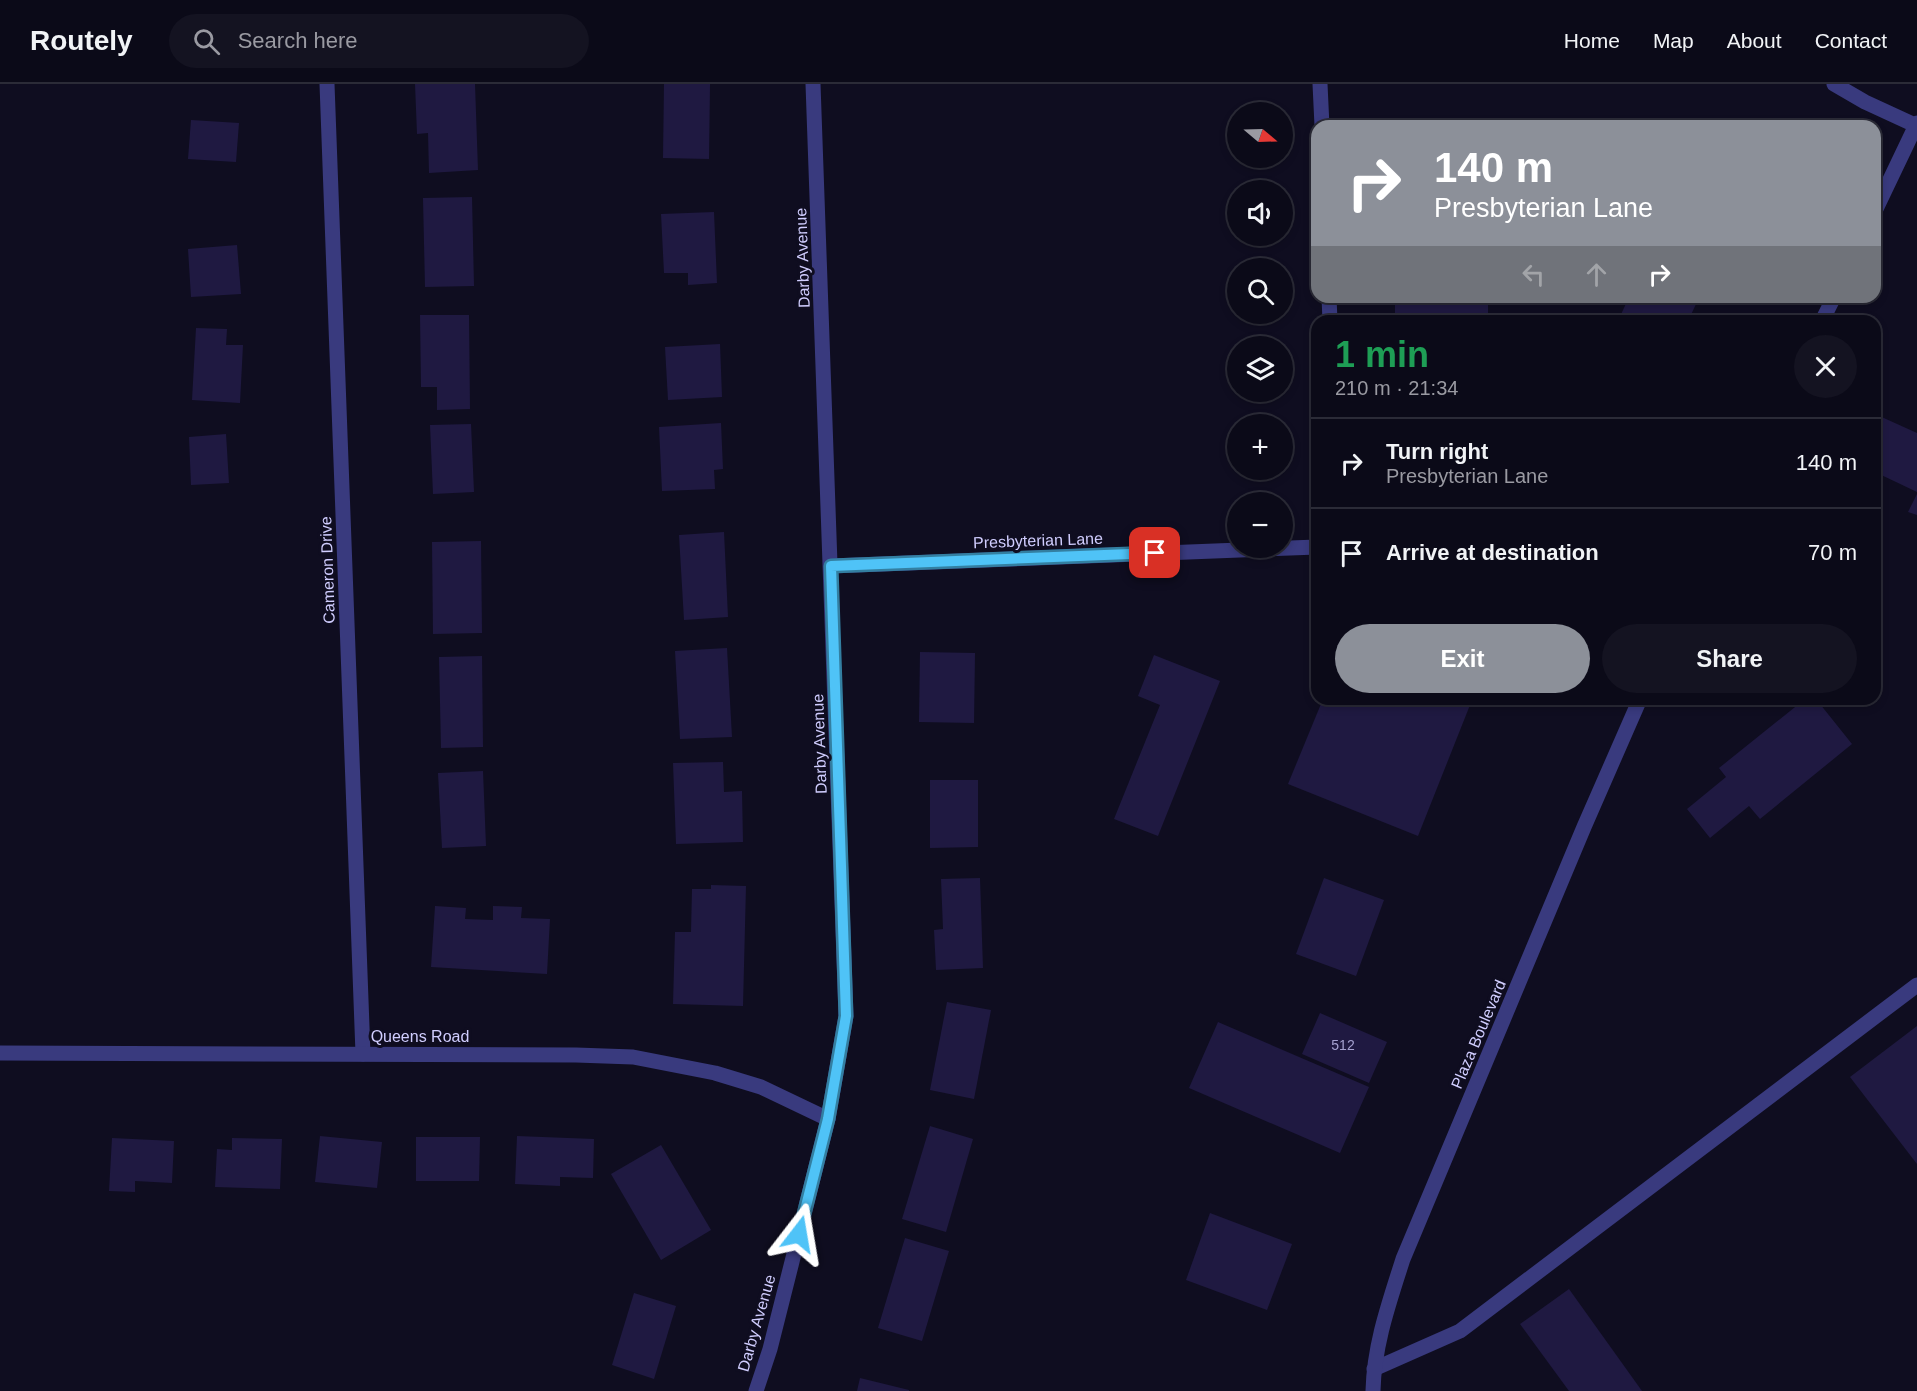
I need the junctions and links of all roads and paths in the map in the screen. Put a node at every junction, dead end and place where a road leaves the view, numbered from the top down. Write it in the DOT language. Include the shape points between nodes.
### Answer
graph roads {
  1 [pos="327,84"];
  2 [pos="813,84"];
  3 [pos="1320,84"];
  4 [pos="1834,84"];
  5 [pos="1322,120"];
  6 [pos="1917,125"];
  7 [pos="1881,199"];
  8 [pos="1311,547"];
  9 [pos="831,566"];
  10 [pos="1637,705"];
  11 [pos="1917,985"];
  12 [pos="0,1053"];
  13 [pos="363,1054"];
  14 [pos="828,1119"];
  15 [pos="1374,1369"];
  16 [pos="756,1391"];
  17 [pos="1373,1391"];
  1 -- 13 [label="street, Cameron Drive"];
  2 -- 9 [label="street, Darby Avenue"];
  3 -- 5 [label="street"];
  4 -- 6 [label="street"];
  6 -- 7 [label="street"];
  8 -- 9 [label="street, Presbyterian Lane"];
  9 -- 14 [label="street, Darby Avenue" via="846,1016"];
  10 -- 15 [label="street, Plaza Boulevard" via="1403,1259"];
  11 -- 15 [label="street" via="1460,1331"];
  12 -- 13 [label="street, Queens Road"];
  13 -- 14 [label="street, Queens Road" via="633,1057 715,1073 761,1087"];
  14 -- 16 [label="street, Darby Avenue"];
  15 -- 17 [label="street, Plaza Boulevard"];
}
